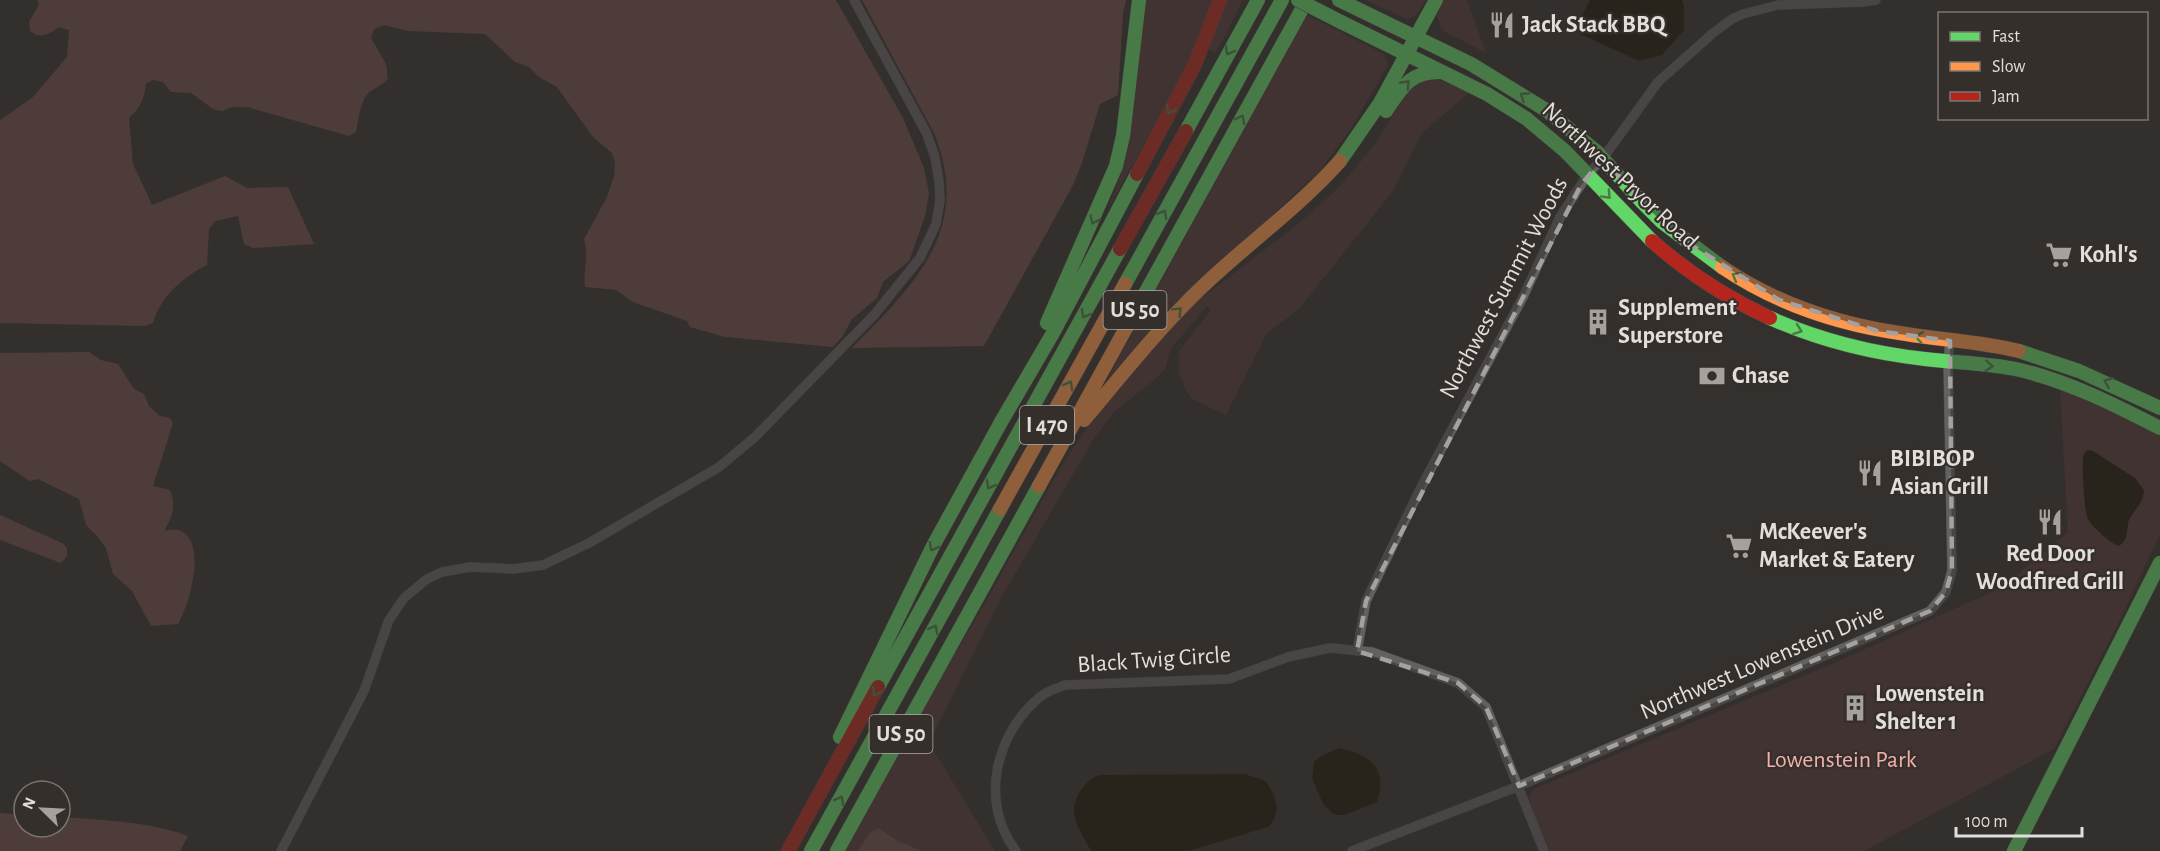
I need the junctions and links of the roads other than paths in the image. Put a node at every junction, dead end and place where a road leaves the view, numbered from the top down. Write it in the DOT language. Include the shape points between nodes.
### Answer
graph roads {
  1 [pos="854,0"];
  2 [pos="1139,0"];
  3 [pos="1220,0"];
  4 [pos="1258,0"];
  5 [pos="1282,0"];
  6 [pos="1298,0"];
  7 [pos="1307,0"];
  8 [pos="1436,0"];
  9 [pos="1876,0"];
  10 [pos="1343,2"];
  11 [pos="1416,37"];
  12 [pos="1406,54"];
  13 [pos="1442,72"];
  14 [pos="1604,158"];
  15 [pos="1588,174"];
  16 [pos="1267,232"];
  17 [pos="1950,341"];
  18 [pos="1948,362"];
  19 [pos="2160,408"];
  20 [pos="1001,422"];
  21 [pos="2160,428"];
  22 [pos="1058,451"];
  23 [pos="2160,563"];
  24 [pos="1357,651"];
  25 [pos="1519,786"];
  26 [pos="281,851"];
  27 [pos="787,851"];
  28 [pos="811,851"];
  29 [pos="837,851"];
  30 [pos="1016,851"];
  31 [pos="1352,851"];
  32 [pos="1544,851"];
  33 [pos="2014,851"];
  1 -- 26 [label="street" via="926,132 935,157 940,200 936,224 920,258 874,315 755,437 719,467 625,523 543,565 513,569 470,567 442,572 404,598 389,620 364,690"];
  2 -- 20 [label="main road, one-way" via="1116,166"];
  3 -- 20 [label="main road, one-way" via="1195,64 1053,333"];
  4 -- 27 [label="main road, I 470, one-way"];
  28 -- 5 [label="main road, I 470, one-way"];
  6 -- 12 [label="main road, Northwest Pryor Road, bridge"];
  22 -- 7 [label="main road, US 50, one-way"];
  8 -- 11 [label="main road"];
  9 -- 14 [label="street, Northwest Summit Woods" via="1778,5 1732,19 1658,82"];
  10 -- 11 [label="main road, Northwest Pryor Road"];
  11 -- 12 [label="main road"];
  14 -- 11 [label="main road, Northwest Pryor Road, one-way" via="1513,88"];
  12 -- 13 [label="main road, Northwest Pryor Road"];
  12 -- 16 [label="main road" via="1373,114 1341,160"];
  13 -- 15 [label="main road, Northwest Pryor Road" via="1513,109 1568,152"];
  16 -- 13 [label="main road, one-way" via="1308,203 1348,164 1412,77 1426,71"];
  14 -- 15 [label="street, Northwest Summit Woods"];
  17 -- 14 [label="main road, Northwest Pryor Road, one-way" via="1877,331 1779,300 1683,240 1645,206"];
  15 -- 18 [label="main road, Northwest Pryor Road, one-way" via="1667,254 1750,309 1838,342"];
  15 -- 24 [label="street, Northwest Summit Woods" via="1560,217 1523,297 1422,484 1366,601"];
  22 -- 16 [label="main road, one-way" via="1161,328"];
  17 -- 18 [label="street, Northwest Lowenstein Drive"];
  19 -- 17 [label="main road, Northwest Pryor Road, one-way" via="2069,367 1993,345"];
  18 -- 21 [label="main road, Northwest Pryor Road, one-way" via="1999,366 2038,376 2090,394"];
  18 -- 25 [label="street, Northwest Lowenstein Drive" via="1952,570 1946,592 1930,611"];
  20 -- 27 [label="main road, one-way" via="902,606"];
  22 -- 29 [label="main road, US 50"];
  23 -- 33 [label="main road"];
  24 -- 25 [label="street, Black Twig Circle" via="1372,652 1458,683 1486,707"];
  24 -- 30 [label="street, Black Twig Circle" via="1330,648 1288,657 1229,679 1065,685 1041,695 1016,721 1000,753 997,771 996,807"];
  25 -- 31 [label="street, Northwest Lowenstein Drive"];
  25 -- 32 [label="street, Black Twig Circle"];
}
